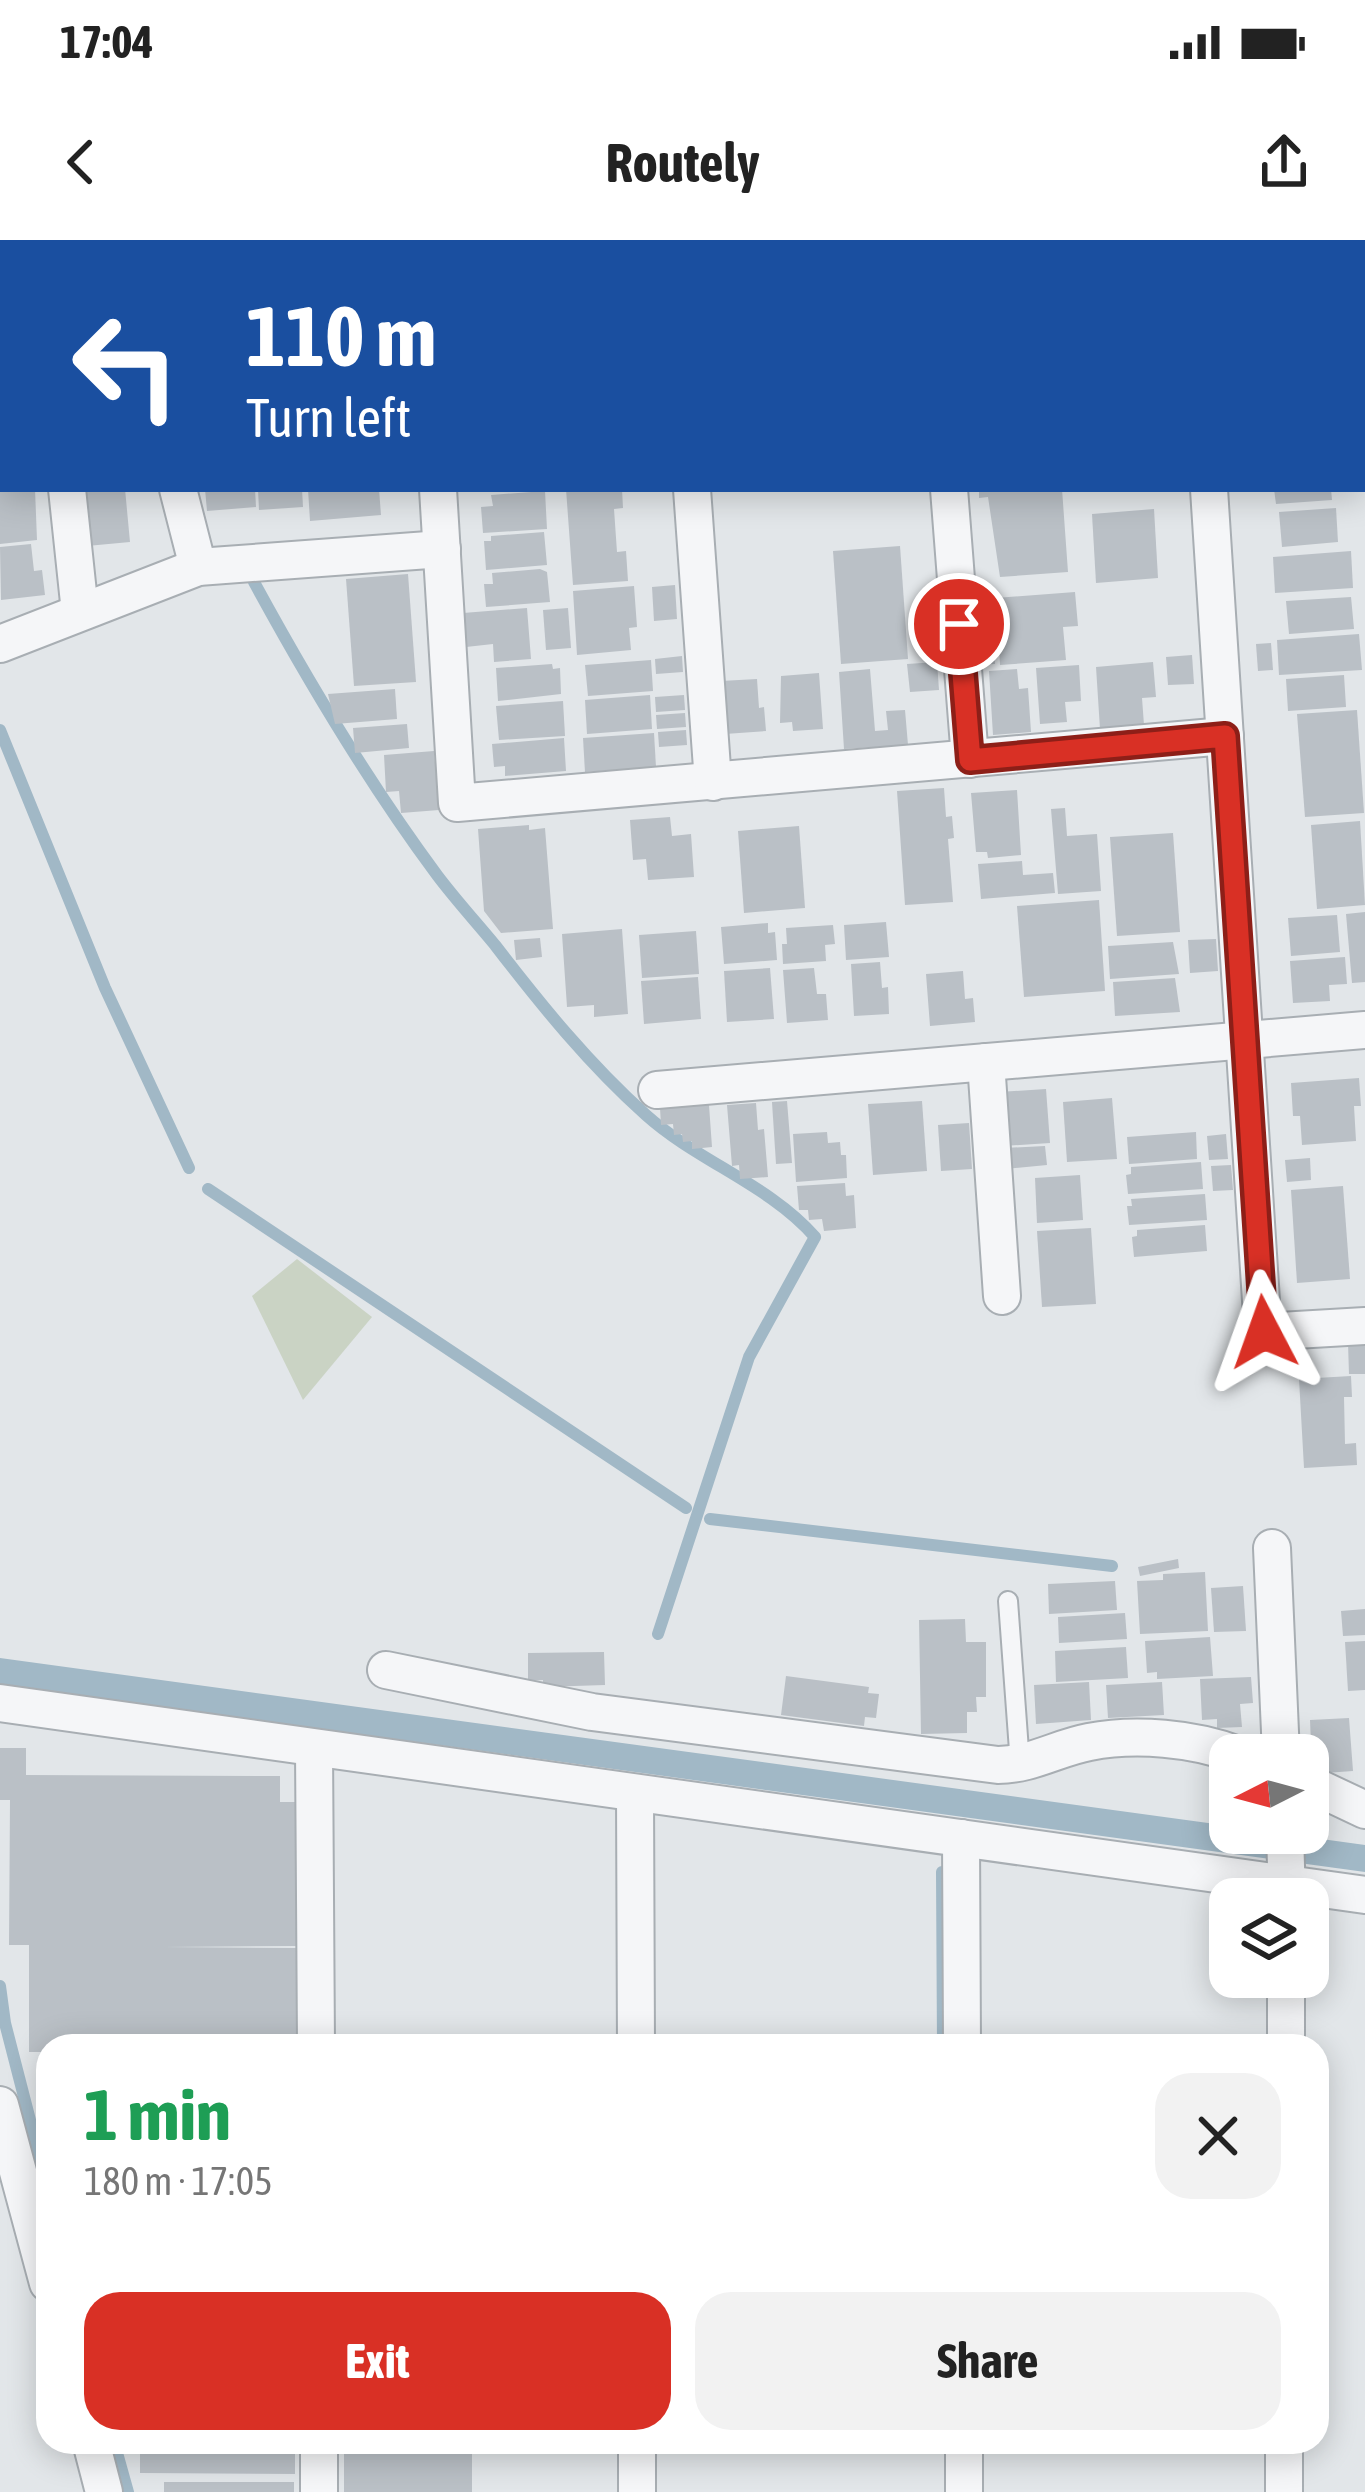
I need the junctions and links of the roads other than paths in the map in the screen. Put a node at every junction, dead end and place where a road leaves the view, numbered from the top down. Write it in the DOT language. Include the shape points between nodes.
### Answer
graph roads {
  1 [pos="67,492"];
  2 [pos="179,492"];
  3 [pos="438,492"];
  4 [pos="692,492"];
  5 [pos="949,492"];
  6 [pos="1209,492"];
  7 [pos="442,549"];
  8 [pos="198,567"];
  9 [pos="80,612"];
  10 [pos="0,644"];
  11 [pos="1225,736"];
  12 [pos="970,760"];
  13 [pos="713,782"];
  14 [pos="1365,1030"];
  15 [pos="1244,1040"];
  16 [pos="986,1062"];
  17 [pos="657,1090"];
  18 [pos="1002,1296"];
  19 [pos="1365,1326"];
  20 [pos="1272,1548"];
  21 [pos="1008,1601"];
  22 [pos="386,1670"];
  23 [pos="0,1703"];
  24 [pos="1280,1734"];
  25 [pos="314,1748"];
  26 [pos="1209,1749"];
  27 [pos="1021,1765"];
  28 [pos="635,1793"];
  29 [pos="1329,1794"];
  30 [pos="1365,1810"];
  31 [pos="962,1838"];
  32 [pos="1286,1871"];
  33 [pos="1365,1895"];
  34 [pos="1286,1998"];
  35 [pos="316,2034"];
  36 [pos="636,2034"];
  37 [pos="962,2034"];
  38 [pos="1286,2034"];
  39 [pos="0,2105"];
  40 [pos="36,2238"];
  41 [pos="94,2454"];
  42 [pos="319,2454"];
  43 [pos="637,2454"];
  44 [pos="964,2454"];
  45 [pos="1285,2454"];
  46 [pos="104,2492"];
  47 [pos="319,2492"];
  48 [pos="637,2492"];
  49 [pos="964,2492"];
  50 [pos="1284,2492"];
  1 -- 9 [label="street"];
  2 -- 8 [label="street"];
  3 -- 7 [label="street"];
  4 -- 13 [label="street"];
  5 -- 12 [label="street"];
  6 -- 11 [label="street"];
  7 -- 8 [label="street"];
  7 -- 13 [label="street" via="457,802"];
  8 -- 9 [label="street"];
  9 -- 10 [label="street"];
  11 -- 12 [label="street"];
  11 -- 15 [label="street"];
  12 -- 13 [label="street"];
  14 -- 15 [label="street"];
  15 -- 16 [label="street"];
  15 -- 19 [label="street" via="1264,1332"];
  16 -- 17 [label="street"];
  16 -- 18 [label="street"];
  20 -- 24 [label="street"];
  21 -- 27 [label="lane"];
  22 -- 27 [label="street" via="592,1712"];
  23 -- 25 [label="street"];
  25 -- 28 [label="street"];
  25 -- 35 [label="street"];
  26 -- 27 [label="street" via="1165,1739 1089,1742"];
  28 -- 31 [label="street"];
  28 -- 36 [label="street"];
  29 -- 30 [label="street"];
  31 -- 32 [label="street"];
  31 -- 37 [label="street"];
  32 -- 33 [label="street"];
  34 -- 38 [label="street"];
  39 -- 40 [label="street"];
  41 -- 46 [label="street"];
  42 -- 47 [label="street"];
  43 -- 48 [label="street"];
  44 -- 49 [label="street"];
  45 -- 50 [label="street"];
}
